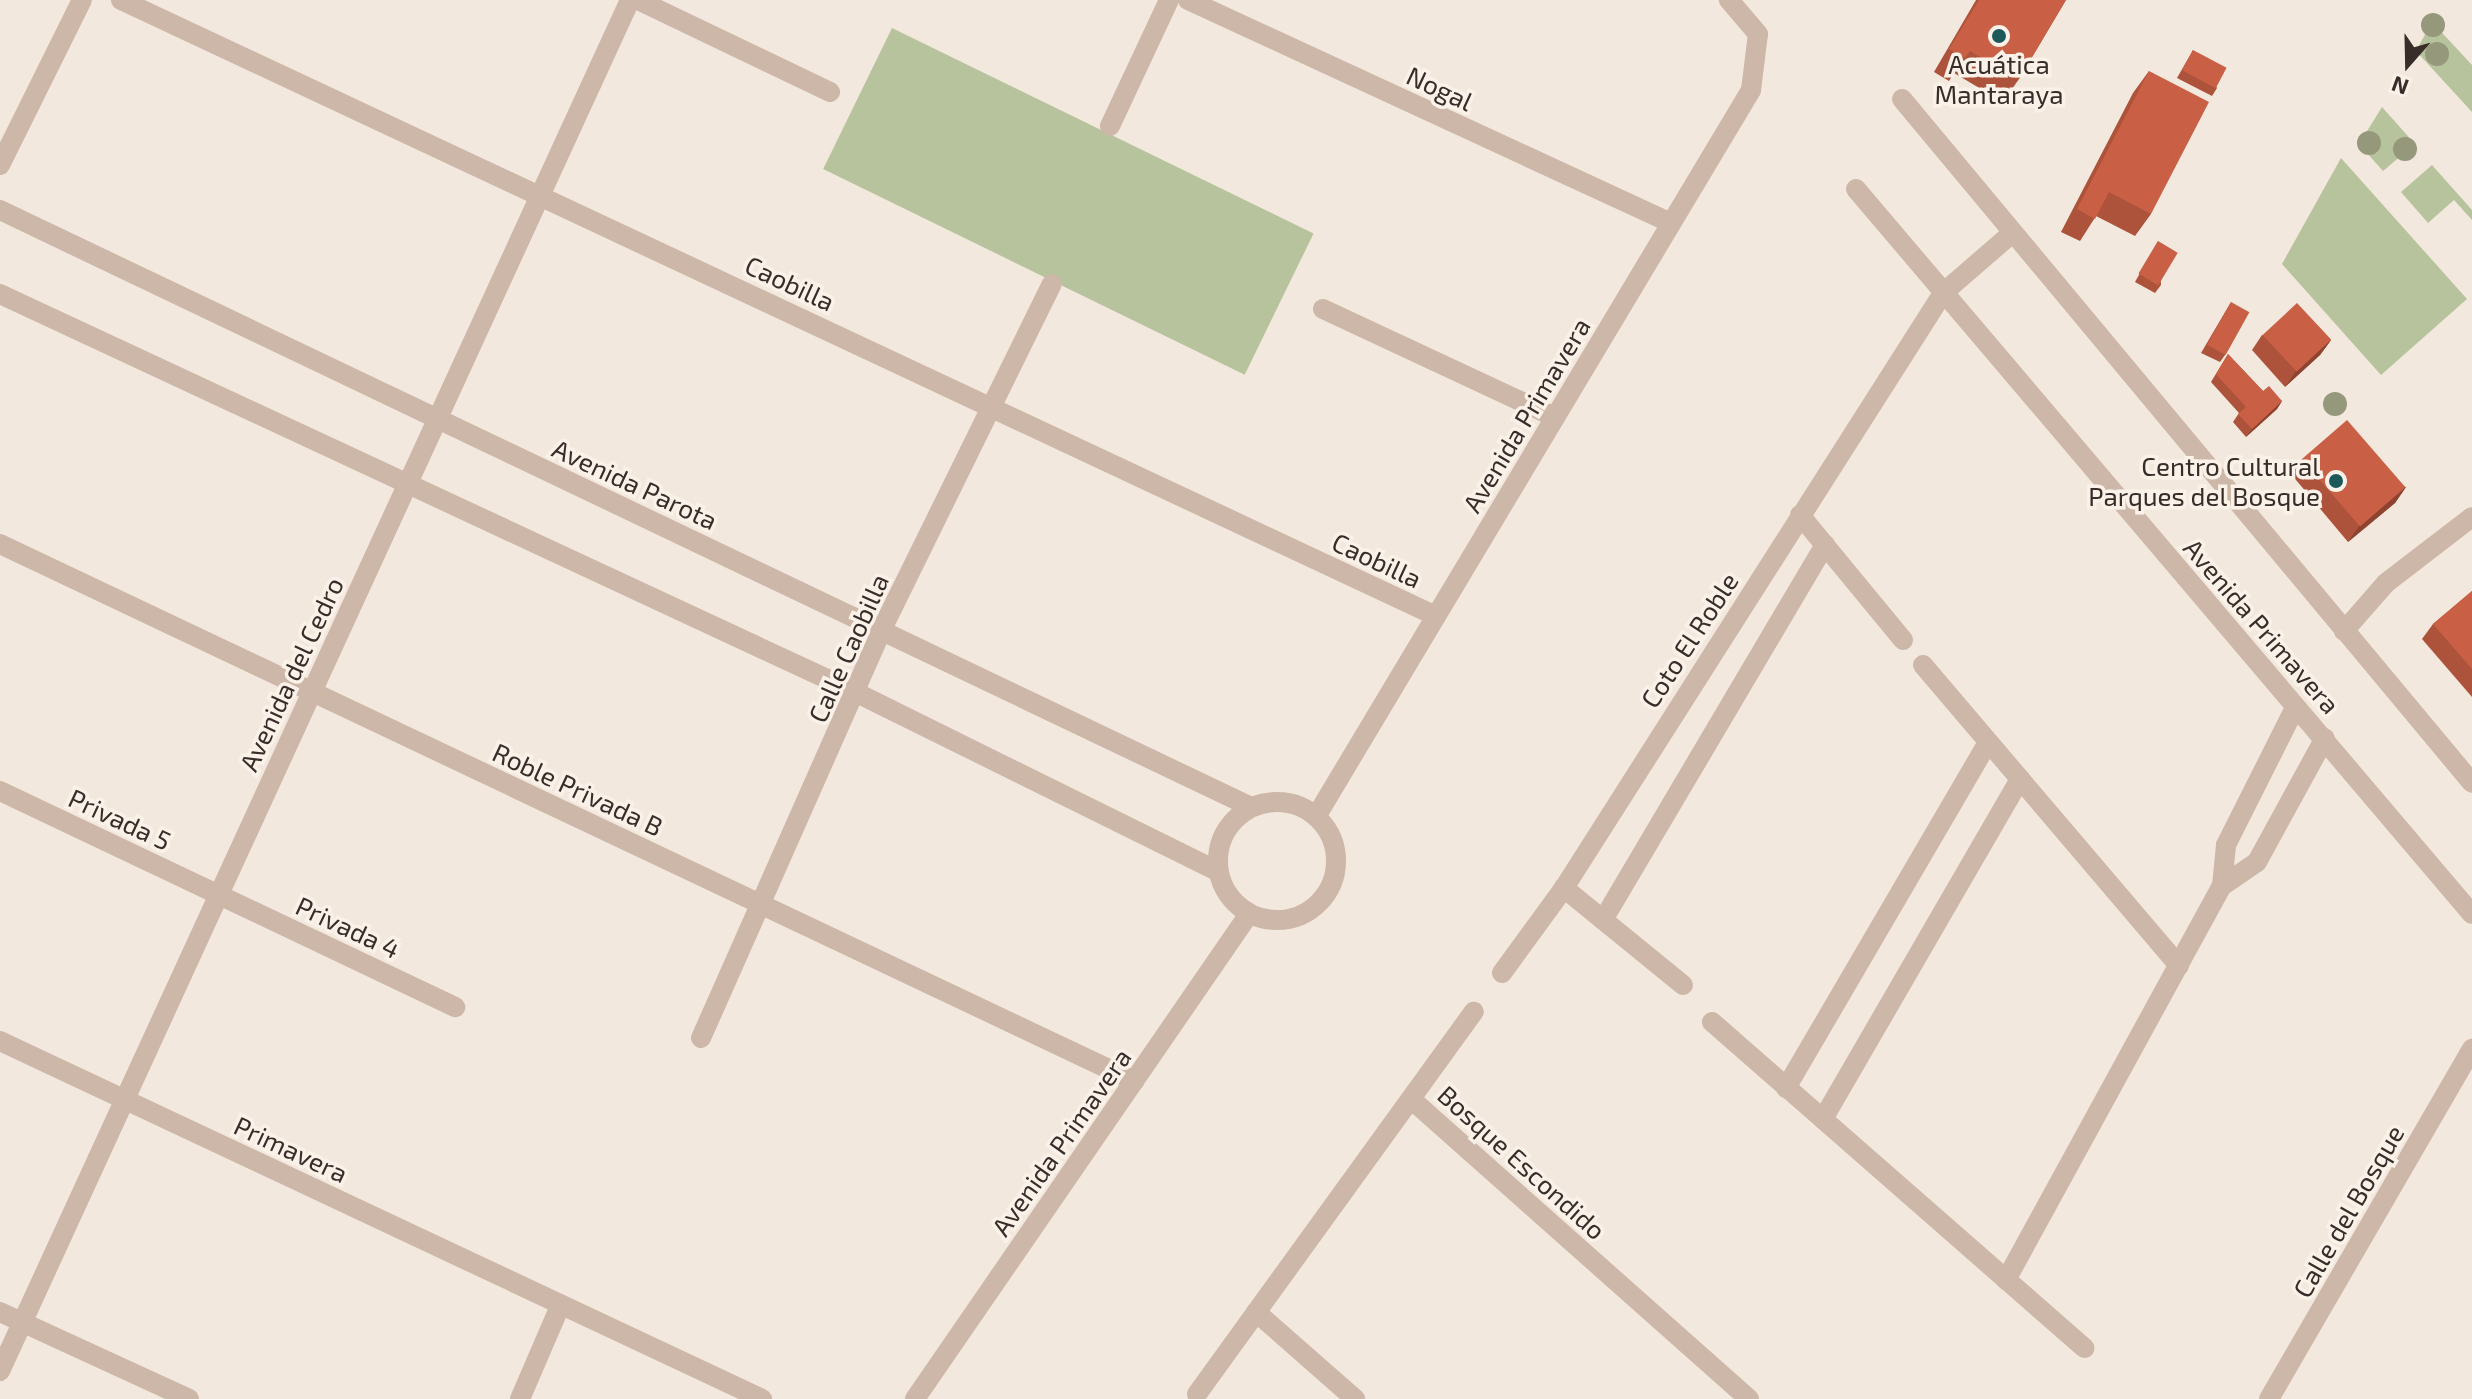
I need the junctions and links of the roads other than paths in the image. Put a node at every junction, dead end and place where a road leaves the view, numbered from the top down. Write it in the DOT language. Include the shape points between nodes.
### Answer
graph roads {
  1 [pos="82,0"];
  2 [pos="121,0"];
  3 [pos="630,0"];
  4 [pos="638,0"];
  5 [pos="1169,0"];
  6 [pos="1188,0"];
  7 [pos="1729,0"];
  8 [pos="830,92"];
  9 [pos="1902,99"];
  10 [pos="1110,126"];
  11 [pos="0,165"];
  12 [pos="1856,189"];
  13 [pos="541,195"];
  14 [pos="0,210"];
  15 [pos="1671,223"];
  16 [pos="2010,235"];
  17 [pos="1052,284"];
  18 [pos="1943,293"];
  19 [pos="0,294"];
  20 [pos="1323,309"];
  21 [pos="992,407"];
  22 [pos="1555,417"];
  23 [pos="437,422"];
  24 [pos="408,483"];
  25 [pos="1800,515"];
  26 [pos="2472,517"];
  27 [pos="0,544"];
  28 [pos="1825,545"];
  29 [pos="1436,616"];
  30 [pos="883,627"];
  31 [pos="2344,631"];
  32 [pos="1903,640"];
  33 [pos="1923,665"];
  34 [pos="312,691"];
  35 [pos="855,692"];
  36 [pos="2295,708"];
  37 [pos="2325,738"];
  38 [pos="1988,742"];
  39 [pos="2020,779"];
  40 [pos="2472,783"];
  41 [pos="0,791"];
  42 [pos="1249,806"];
  43 [pos="1317,815"];
  44 [pos="1217,871"];
  45 [pos="2222,886"];
  46 [pos="1564,888"];
  47 [pos="218,895"];
  48 [pos="763,905"];
  49 [pos="1249,914"];
  50 [pos="2472,914"];
  51 [pos="1603,920"];
  52 [pos="2179,966"];
  53 [pos="1502,973"];
  54 [pos="1683,985"];
  55 [pos="455,1007"];
  56 [pos="1474,1012"];
  57 [pos="1712,1022"];
  58 [pos="701,1038"];
  59 [pos="0,1041"];
  60 [pos="2472,1049"];
  61 [pos="1134,1081"];
  62 [pos="1786,1088"];
  63 [pos="125,1099"];
  64 [pos="1411,1099"];
  65 [pos="1823,1119"];
  66 [pos="2006,1280"];
  67 [pos="561,1304"];
  68 [pos="0,1312"];
  69 [pos="1256,1312"];
  70 [pos="22,1322"];
  71 [pos="2084,1348"];
  72 [pos="0,1371"];
  73 [pos="1197,1394"];
  74 [pos="189,1399"];
  75 [pos="520,1399"];
  76 [pos="762,1399"];
  77 [pos="915,1399"];
  78 [pos="1355,1399"];
  79 [pos="1749,1399"];
  80 [pos="2269,1399"];
  1 -- 11 [label="street"];
  2 -- 13 [label="street, Caobilla"];
  3 -- 13 [label="street, Avenida del Cedro"];
  4 -- 8 [label="street"];
  5 -- 10 [label="street"];
  6 -- 15 [label="street, Nogal"];
  7 -- 15 [label="street, Avenida Primavera" via="1758,34 1751,90"];
  9 -- 16 [label="street"];
  12 -- 18 [label="street, Avenida Primavera"];
  13 -- 21 [label="street, Caobilla"];
  13 -- 23 [label="street, Avenida del Cedro"];
  14 -- 23 [label="street, Avenida Parota"];
  15 -- 22 [label="street, Avenida Primavera"];
  16 -- 18 [label="street"];
  16 -- 31 [label="street"];
  17 -- 21 [label="street, Calle Caobilla"];
  18 -- 25 [label="street, Coto El Roble"];
  18 -- 36 [label="street, Avenida Primavera"];
  19 -- 24 [label="street"];
  20 -- 22 [label="street"];
  21 -- 29 [label="street, Caobilla"];
  21 -- 30 [label="street, Calle Caobilla"];
  22 -- 29 [label="street, Avenida Primavera"];
  23 -- 24 [label="street, Avenida del Cedro"];
  23 -- 30 [label="street, Avenida Parota"];
  24 -- 34 [label="street, Avenida del Cedro"];
  24 -- 35 [label="street"];
  25 -- 28 [label="street"];
  25 -- 46 [label="street, Coto El Roble"];
  26 -- 31 [label="street" via="2386,583"];
  27 -- 34 [label="street, Roble Privada B"];
  28 -- 32 [label="street"];
  28 -- 51 [label="street"];
  29 -- 43 [label="street, Avenida Primavera"];
  30 -- 35 [label="street, Calle Caobilla"];
  30 -- 42 [label="street, Avenida Parota"];
  31 -- 40 [label="street"];
  33 -- 38 [label="street"];
  34 -- 47 [label="street, Avenida del Cedro"];
  34 -- 48 [label="street, Roble Privada B"];
  35 -- 44 [label="street"];
  35 -- 48 [label="street, Calle Caobilla"];
  36 -- 37 [label="street, Avenida Primavera"];
  36 -- 45 [label="street" via="2226,845"];
  37 -- 45 [label="street" via="2257,862"];
  37 -- 50 [label="street, Avenida Primavera"];
  38 -- 39 [label="street"];
  38 -- 62 [label="street"];
  39 -- 52 [label="street"];
  39 -- 65 [label="street"];
  41 -- 47 [label="street, Privada 5"];
  42 -- 43 [label="street" via="1284,800"];
  42 -- 44 [label="street" via="1222,833"];
  43 -- 49 [label="street" via="1338,859 1333,884 1298,917"];
  44 -- 49 [label="street" via="1228,896"];
  45 -- 52 [label="street"];
  46 -- 51 [label="street"];
  46 -- 53 [label="street, Coto El Roble"];
  47 -- 55 [label="street, Privada 4"];
  47 -- 63 [label="street, Avenida del Cedro"];
  48 -- 58 [label="street, Calle Caobilla"];
  48 -- 61 [label="street, Roble Privada B"];
  49 -- 61 [label="street, Avenida Primavera"];
  51 -- 54 [label="street"];
  52 -- 66 [label="street"];
  56 -- 64 [label="street"];
  57 -- 62 [label="street"];
  59 -- 63 [label="street, Primavera"];
  60 -- 80 [label="street, Calle del Bosque"];
  61 -- 77 [label="street, Avenida Primavera"];
  62 -- 65 [label="street"];
  63 -- 67 [label="street, Primavera"];
  63 -- 70 [label="street, Avenida del Cedro"];
  64 -- 69 [label="street, Bosque Escondido"];
  64 -- 79 [label="street, Bosque Escondido"];
  65 -- 66 [label="street"];
  66 -- 71 [label="street"];
  67 -- 75 [label="street"];
  67 -- 76 [label="street, Primavera"];
  68 -- 70 [label="street"];
  69 -- 73 [label="street, Bosque Escondido"];
  69 -- 78 [label="street"];
  70 -- 72 [label="street, Avenida del Cedro"];
  70 -- 74 [label="street"];
}
